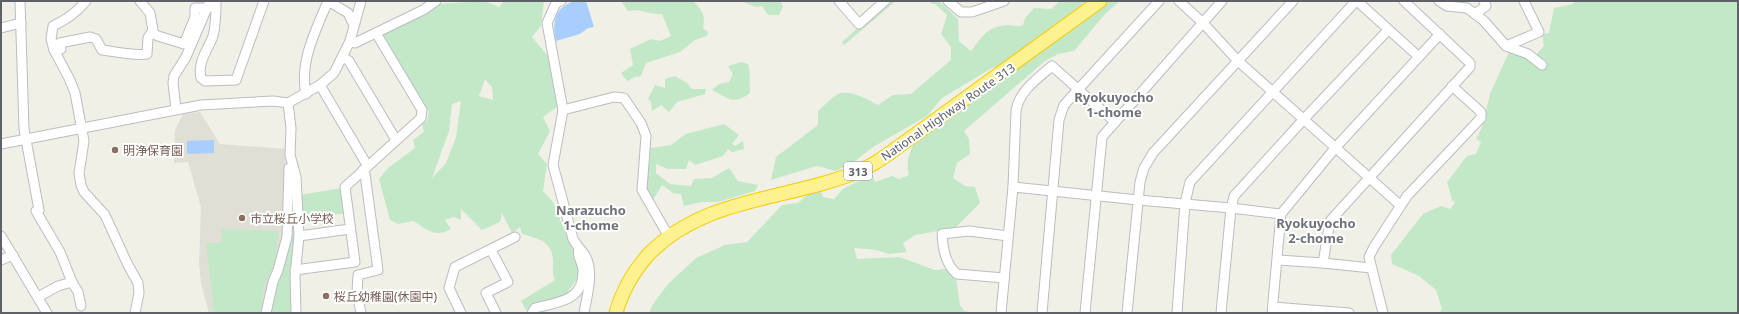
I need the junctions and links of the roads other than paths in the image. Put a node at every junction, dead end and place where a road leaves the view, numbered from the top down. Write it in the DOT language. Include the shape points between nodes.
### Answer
graph roads {
  1 [pos="20,1"];
  2 [pos="86,1"];
  3 [pos="216,1"];
  4 [pos="264,1"];
  5 [pos="328,1"];
  6 [pos="361,1"];
  7 [pos="436,1"];
  8 [pos="561,1"];
  9 [pos="839,1"];
  10 [pos="885,1"];
  11 [pos="948,1"];
  12 [pos="1004,1"];
  13 [pos="1100,1"];
  14 [pos="1159,1"];
  15 [pos="1179,1"];
  16 [pos="1222,1"];
  17 [pos="1293,1"];
  18 [pos="1356,1"];
  19 [pos="1404,1"];
  20 [pos="1484,1"];
  21 [pos="1524,1"];
  22 [pos="143,2"];
  23 [pos="1443,3"];
  24 [pos="209,4"];
  25 [pos="427,4"];
  26 [pos="1475,14"];
  27 [pos="21,23"];
  28 [pos="1203,23"];
  29 [pos="354,25"];
  30 [pos="1,28"];
  31 [pos="1388,30"];
  32 [pos="152,33"];
  33 [pos="376,33"];
  34 [pos="1440,34"];
  35 [pos="350,41"];
  36 [pos="1506,46"];
  37 [pos="54,50"];
  38 [pos="343,57"];
  39 [pos="1419,57"];
  40 [pos="1238,61"];
  41 [pos="1542,65"];
  42 [pos="320,85"];
  43 [pos="1452,86"];
  44 [pos="1078,90"];
  45 [pos="1272,90"];
  46 [pos="306,94"];
  47 [pos="288,103"];
  48 [pos="176,109"];
  49 [pos="563,110"];
  50 [pos="1304,119"];
  51 [pos="1115,122"];
  52 [pos="81,128"];
  53 [pos="26,139"];
  54 [pos="396,140"];
  55 [pos="1,144"];
  56 [pos="1336,147"];
  57 [pos="293,166"];
  58 [pos="365,167"];
  59 [pos="1368,178"];
  60 [pos="1013,187"];
  61 [pos="1052,191"];
  62 [pos="1096,195"];
  63 [pos="1138,200"];
  64 [pos="1185,203"];
  65 [pos="1400,205"];
  66 [pos="1231,208"];
  67 [pos="1281,214"];
  68 [pos="350,229"];
  69 [pos="670,235"];
  70 [pos="1,236"];
  71 [pos="299,236"];
  72 [pos="1008,236"];
  73 [pos="515,237"];
  74 [pos="579,249"];
  75 [pos="491,250"];
  76 [pos="13,255"];
  77 [pos="1,260"];
  78 [pos="1278,260"];
  79 [pos="355,262"];
  80 [pos="1323,263"];
  81 [pos="1371,268"];
  82 [pos="296,270"];
  83 [pos="358,276"];
  84 [pos="1004,278"];
  85 [pos="72,282"];
  86 [pos="38,297"];
  87 [pos="81,306"];
  88 [pos="1272,310"];
  89 [pos="47,313"];
  90 [pos="135,313"];
  91 [pos="266,313"];
  92 [pos="296,313"];
  93 [pos="361,313"];
  94 [pos="461,313"];
  95 [pos="496,313"];
  96 [pos="532,313"];
  97 [pos="584,313"];
  98 [pos="616,313"];
  99 [pos="1001,313"];
  100 [pos="1042,313"];
  101 [pos="1085,313"];
  102 [pos="1127,313"];
  103 [pos="1177,313"];
  104 [pos="1221,313"];
  105 [pos="1349,313"];
  106 [pos="1382,313"];
  1 -- 27 [label="street"];
  2 -- 37 [label="street" via="69,18 53,26 51,39"];
  3 -- 4 [label="street" via="212,37 201,61 200,74 205,81 236,80"];
  5 -- 29 [label="street" via="348,13"];
  5 -- 46 [label="street" via="306,57"];
  6 -- 29 [label="street"];
  7 -- 25 [label="street"];
  8 -- 49 [label="street" via="556,3 547,23"];
  9 -- 10 [label="street" via="859,24"];
  11 -- 12 [label="street" via="961,12 972,12"];
  13 -- 69 [label="highway, National Highway Route 313 / 313" via="864,169 721,209"];
  14 -- 44 [label="street"];
  15 -- 28 [label="street"];
  16 -- 28 [label="street"];
  17 -- 40 [label="street"];
  18 -- 31 [label="street"];
  18 -- 45 [label="street"];
  19 -- 34 [label="street"];
  20 -- 26 [label="street" via="1486,6"];
  21 -- 36 [label="street" via="1539,32"];
  22 -- 32 [label="street" via="150,13"];
  23 -- 26 [label="street" via="1466,8"];
  24 -- 32 [label="street" via="195,8 195,17 184,44"];
  24 -- 48 [label="street" via="186,57 174,76"];
  25 -- 33 [label="street"];
  26 -- 36 [label="street"];
  27 -- 30 [label="street"];
  27 -- 53 [label="street"];
  28 -- 40 [label="street"];
  28 -- 51 [label="street"];
  29 -- 35 [label="street"];
  31 -- 39 [label="street"];
  31 -- 50 [label="street"];
  32 -- 37 [label="street" via="148,38 147,54 135,56 102,50 96,39 90,37 60,43 61,49"];
  33 -- 35 [label="street" via="355,43"];
  33 -- 54 [label="street" via="422,110 421,118"];
  34 -- 39 [label="street"];
  34 -- 43 [label="street" via="1470,63 1470,67"];
  35 -- 38 [label="street"];
  36 -- 41 [label="street" via="1528,54"];
  37 -- 52 [label="street" via="75,93"];
  38 -- 42 [label="street" via="334,73"];
  38 -- 54 [label="street" via="349,61"];
  39 -- 56 [label="street"];
  40 -- 45 [label="street"];
  40 -- 63 [label="street" via="1153,153 1144,168"];
  42 -- 46 [label="street"];
  42 -- 58 [label="street"];
  43 -- 59 [label="street"];
  43 -- 65 [label="street" via="1481,112 1481,118"];
  44 -- 51 [label="street"];
  44 -- 60 [label="street" via="1052,66 1022,95 1016,111"];
  44 -- 61 [label="street" via="1064,105 1059,120"];
  45 -- 50 [label="street"];
  45 -- 64 [label="street" via="1190,182"];
  46 -- 47 [label="street"];
  47 -- 48 [label="street" via="235,102"];
  47 -- 57 [label="street" via="291,128 290,156"];
  48 -- 52 [label="street"];
  49 -- 69 [label="street" via="614,97 624,98 641,123 646,136 642,190"];
  49 -- 74 [label="street" via="553,165 573,239"];
  50 -- 56 [label="street"];
  50 -- 66 [label="street" via="1234,196"];
  51 -- 62 [label="street" via="1102,138"];
  52 -- 53 [label="street"];
  52 -- 90 [label="street" via="84,141 79,173 81,185 84,192 105,215 138,283"];
  53 -- 55 [label="street"];
  53 -- 85 [label="street" via="39,210 36,212 60,252"];
  54 -- 58 [label="street"];
  56 -- 59 [label="street"];
  56 -- 67 [label="street"];
  57 -- 71 [label="street" via="296,177"];
  57 -- 91 [label="street" via="289,168 287,237"];
  58 -- 68 [label="street" via="345,187"];
  58 -- 83 [label="street" via="378,270"];
  59 -- 65 [label="street"];
  59 -- 80 [label="street" via="1330,221"];
  60 -- 61 [label="street"];
  60 -- 72 [label="street"];
  61 -- 62 [label="street"];
  61 -- 100 [label="street"];
  62 -- 63 [label="street"];
  62 -- 101 [label="street"];
  63 -- 64 [label="street"];
  63 -- 102 [label="street"];
  64 -- 66 [label="street"];
  64 -- 103 [label="street"];
  65 -- 81 [label="street" via="1369,257"];
  66 -- 67 [label="street"];
  66 -- 104 [label="street"];
  67 -- 78 [label="street"];
  68 -- 71 [label="street"];
  68 -- 79 [label="street"];
  69 -- 98 [label="highway, National Highway Route 313 / 313" via="642,262 624,289"];
  70 -- 76 [label="street"];
  71 -- 82 [label="street"];
  72 -- 84 [label="street"];
  72 -- 84 [label="street" via="969,231 942,234 943,250 957,274"];
  73 -- 75 [label="street"];
  74 -- 96 [label="street" via="583,270 577,292 571,299 535,308"];
  74 -- 97 [label="street" via="584,254 589,268"];
  75 -- 94 [label="street" via="455,267 449,288"];
  75 -- 95 [label="street" via="508,282 486,293"];
  76 -- 77 [label="street"];
  76 -- 86 [label="street"];
  78 -- 80 [label="street"];
  78 -- 88 [label="street"];
  79 -- 82 [label="street"];
  79 -- 83 [label="street"];
  80 -- 81 [label="street"];
  81 -- 106 [label="street"];
  82 -- 92 [label="street"];
  83 -- 93 [label="street" via="357,293"];
  84 -- 99 [label="street"];
  85 -- 86 [label="street"];
  85 -- 87 [label="street" via="78,292"];
  86 -- 89 [label="street"];
  88 -- 105 [label="street"];
}
